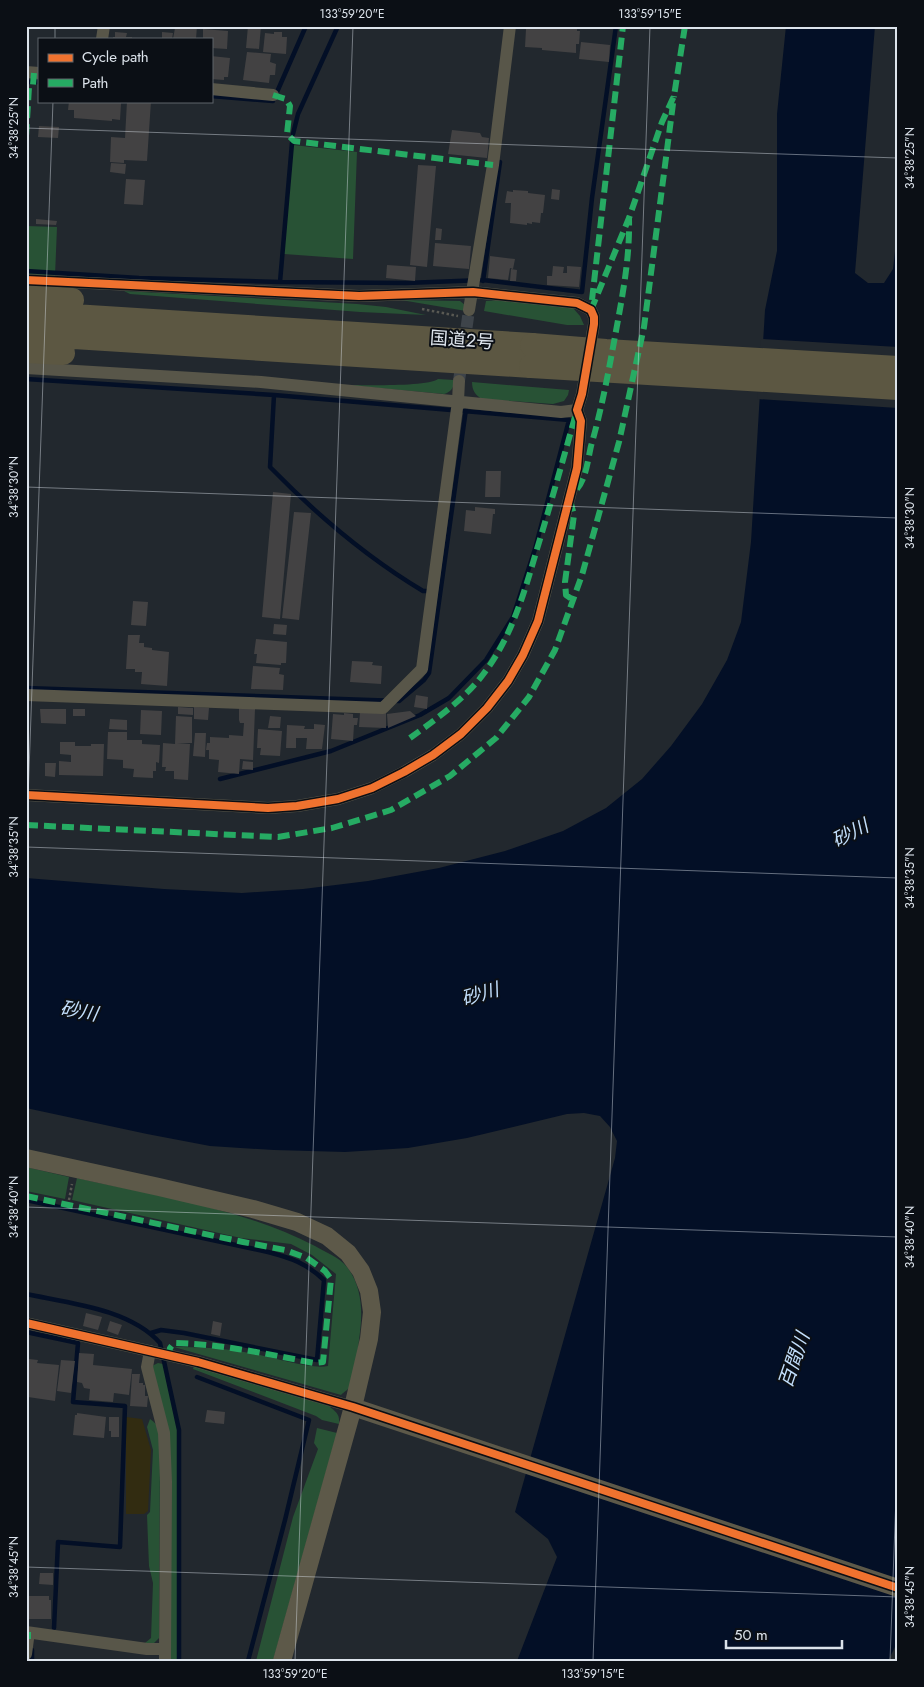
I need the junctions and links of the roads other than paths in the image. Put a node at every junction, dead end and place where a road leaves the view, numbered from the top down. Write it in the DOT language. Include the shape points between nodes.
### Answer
graph roads {
  1 [pos="510,26"];
  2 [pos="212,89"];
  3 [pos="273,95"];
  4 [pos="26,280"];
  5 [pos="474,285"];
  6 [pos="26,296"];
  7 [pos="26,313"];
  8 [pos="464,313"];
  9 [pos="233,326"];
  10 [pos="26,334"];
  11 [pos="26,351"];
  12 [pos="531,355"];
  13 [pos="412,358"];
  14 [pos="26,368"];
  15 [pos="898,368"];
  16 [pos="459,381"];
  17 [pos="898,388"];
  18 [pos="458,401"];
  19 [pos="576,410"];
  20 [pos="26,695"];
  21 [pos="26,796"];
  22 [pos="26,1158"];
  23 [pos="26,1323"];
  24 [pos="157,1353"];
  25 [pos="353,1407"];
  26 [pos="898,1588"];
  27 [pos="27,1636"];
  28 [pos="26,1654"];
  29 [pos="165,1655"];
  30 [pos="282,1661"];
  1 -- 5 [label="street"];
  2 -- 3 [label="street"];
  4 -- 5 [label="street" via="359,296"];
  5 -- 8 [label="street"];
  5 -- 19 [label="street" via="577,303 591,310 594,324 582,394"];
  6 -- 9 [label="highway" via="192,310"];
  7 -- 9 [label="highway, 国道2号"];
  9 -- 12 [label="highway, 国道2号"];
  10 -- 13 [label="highway, 国道2号"];
  11 -- 13 [label="highway" via="184,358"];
  12 -- 13 [label="highway, 国道2号"];
  12 -- 15 [label="highway, 国道2号, bridge" via="606,351"];
  12 -- 17 [label="highway, 国道2号, bridge"];
  14 -- 18 [label="street" via="261,382"];
  16 -- 18 [label="street"];
  18 -- 19 [label="street" via="561,412"];
  18 -- 20 [label="street" via="422,669 383,708"];
  19 -- 21 [label="street" via="581,421 577,468 538,621 508,682 461,734 433,755 372,788 338,799 297,806 268,808"];
  22 -- 25 [label="street" via="253,1209 298,1222 327,1236 348,1253 361,1271 369,1291 372,1312 369,1339"];
  23 -- 24 [label="street"];
  24 -- 25 [label="street"];
  24 -- 29 [label="street" via="147,1367 164,1433"];
  25 -- 26 [label="street"];
  25 -- 30 [label="street"];
  27 -- 28 [label="street"];
  27 -- 29 [label="street" via="148,1649"];
}
